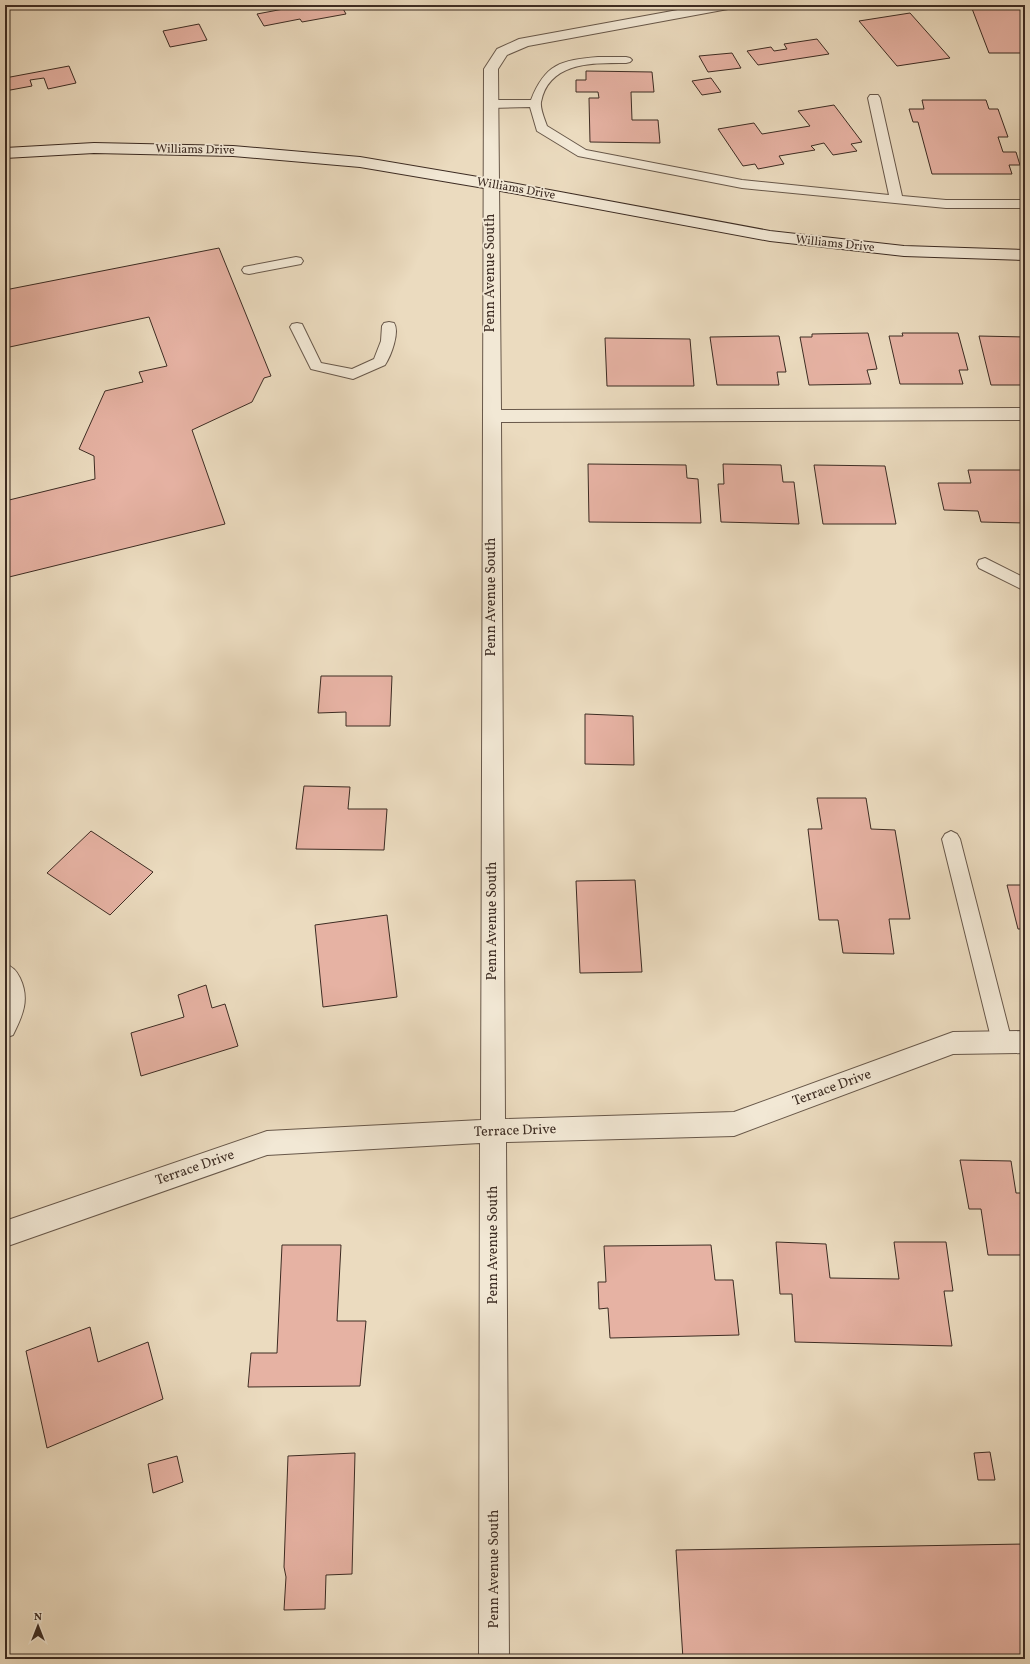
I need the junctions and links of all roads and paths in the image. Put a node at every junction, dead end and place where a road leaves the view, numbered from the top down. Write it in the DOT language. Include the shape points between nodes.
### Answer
graph roads {
  1 [pos="728,5"];
  2 [pos="626,60"];
  3 [pos="874,98"];
  4 [pos="535,103"];
  5 [pos="490,104"];
  6 [pos="5,153"];
  7 [pos="490,184"];
  8 [pos="896,199"];
  9 [pos="1025,204"];
  10 [pos="1025,256"];
  11 [pos="296,261"];
  12 [pos="249,270"];
  13 [pos="297,326"];
  14 [pos="389,326"];
  15 [pos="1025,414"];
  16 [pos="491,416"];
  17 [pos="986,564"];
  18 [pos="1025,585"];
  19 [pos="951,839"];
  20 [pos="5,974"];
  21 [pos="5,1027"];
  22 [pos="1014,1042"];
  23 [pos="493,1131"];
  24 [pos="5,1234"];
  25 [pos="494,1659"];
  1 -- 5 [label="street, Penn Avenue South" via="524,42 502,52 490,69"];
  2 -- 4 [label="lane" via="592,60 562,68 551,74"];
  3 -- 8 [label="lane"];
  4 -- 5 [label="lane"];
  4 -- 8 [label="lane" via="541,128 582,153 742,184"];
  5 -- 7 [label="street, Penn Avenue South"];
  6 -- 7 [label="street, Williams Drive" via="94,148 233,151 360,162"];
  7 -- 10 [label="street, Williams Drive" via="770,236 904,251"];
  7 -- 16 [label="street, Penn Avenue South"];
  8 -- 9 [label="lane" via="946,204"];
  11 -- 12 [label="lane"];
  13 -- 14 [label="lane" via="316,366 353,374 380,362 388,341"];
  15 -- 16 [label="street"];
  16 -- 23 [label="street, Penn Avenue South"];
  17 -- 18 [label="lane"];
  19 -- 22 [label="lane"];
  20 -- 21 [label="street" via="14,992 13,1012"];
  22 -- 23 [label="street, Terrace Drive" via="953,1043 734,1124"];
  23 -- 24 [label="street, Terrace Drive" via="267,1144"];
  23 -- 25 [label="street, Penn Avenue South"];
}
